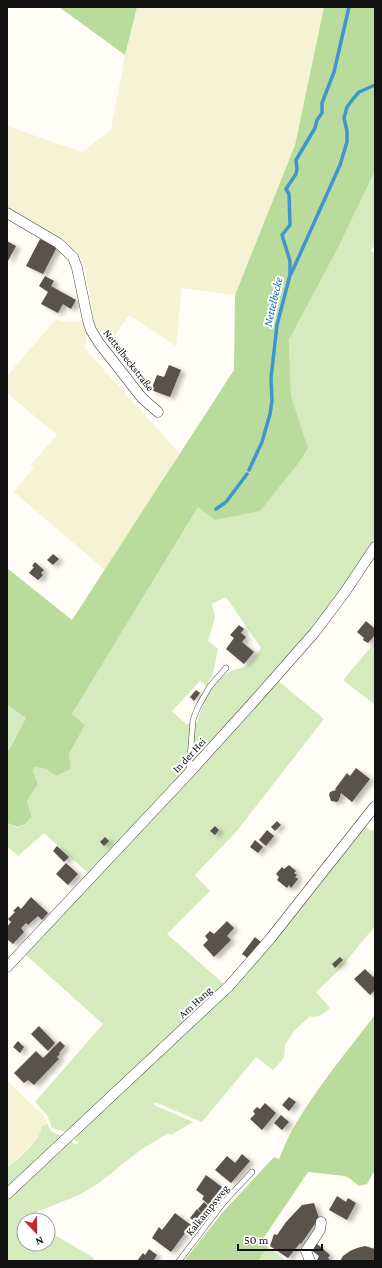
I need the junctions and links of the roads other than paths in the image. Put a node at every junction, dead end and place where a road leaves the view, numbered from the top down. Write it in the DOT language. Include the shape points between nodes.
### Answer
graph roads {
  1 [pos="7,213"];
  2 [pos="158,412"];
  3 [pos="375,547"];
  4 [pos="226,668"];
  5 [pos="188,773"];
  6 [pos="375,806"];
  7 [pos="7,967"];
  8 [pos="252,1172"];
  9 [pos="7,1194"];
  10 [pos="321,1222"];
  11 [pos="179,1261"];
  12 [pos="310,1261"];
  1 -- 2 [label="street, Nettelbeckstraße" via="58,243 74,257 91,330 142,398"];
  3 -- 5 [label="street, In der Hei" via="315,632"];
  4 -- 5 [label="lane" via="210,686 193,720"];
  5 -- 7 [label="street, In der Hei"];
  6 -- 9 [label="street, Am Hang" via="270,939 229,986"];
  8 -- 11 [label="lane, Kalkampsweg" via="224,1202"];
  10 -- 12 [label="street" via="320,1230 306,1251"];
}
